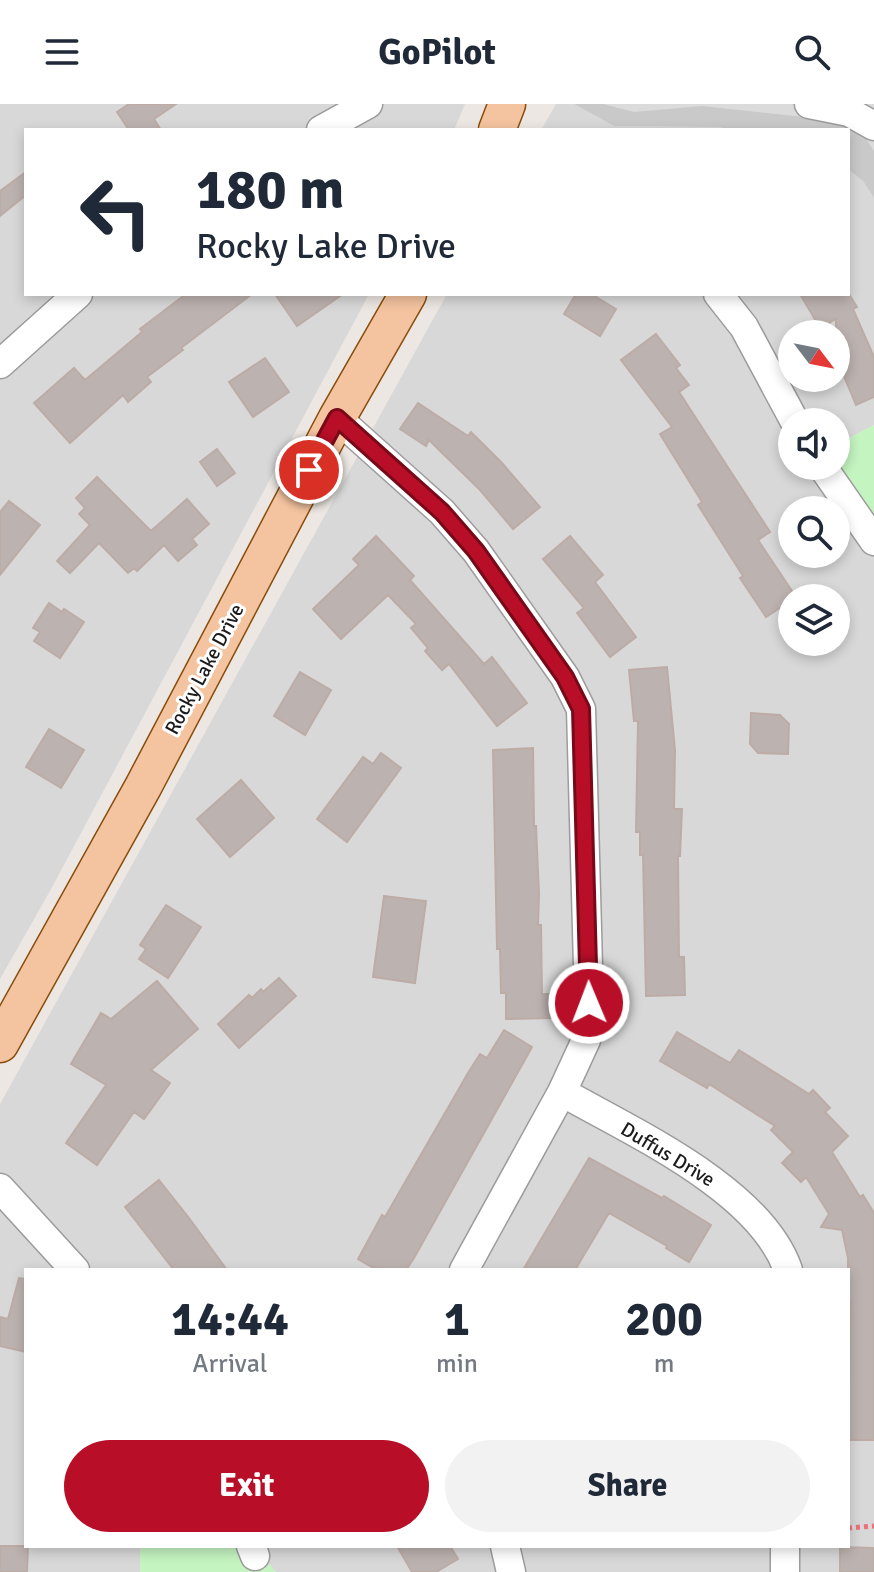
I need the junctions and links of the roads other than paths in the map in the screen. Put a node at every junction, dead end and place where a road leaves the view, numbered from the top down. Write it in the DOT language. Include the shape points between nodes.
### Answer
graph roads {
  1 [pos="368,104"];
  2 [pos="507,104"];
  3 [pos="809,104"];
  4 [pos="874,126"];
  5 [pos="325,128"];
  6 [pos="498,128"];
  7 [pos="76,296"];
  8 [pos="407,296"];
  9 [pos="720,296"];
  10 [pos="0,364"];
  11 [pos="787,408"];
  12 [pos="337,418"];
  13 [pos="832,480"];
  14 [pos="874,541"];
  15 [pos="0,1044"];
  16 [pos="562,1092"];
  17 [pos="0,1188"];
  18 [pos="73,1268"];
  19 [pos="465,1268"];
  20 [pos="787,1268"];
  21 [pos="505,1548"];
  22 [pos="785,1548"];
  23 [pos="511,1572"];
  24 [pos="785,1572"];
  1 -- 5 [label="street"];
  2 -- 6 [label="main road"];
  3 -- 4 [label="street" via="849,112"];
  7 -- 10 [label="street"];
  8 -- 12 [label="main road, Rocky Lake Drive"];
  9 -- 11 [label="street" via="744,327"];
  12 -- 15 [label="main road, Rocky Lake Drive" via="143,787"];
  12 -- 16 [label="street" via="442,512 476,551 565,677 581,709 589,1003 586,1040"];
  13 -- 14 [label="street"];
  16 -- 19 [label="street"];
  16 -- 20 [label="street, Duffus Drive" via="718,1184 756,1220"];
  17 -- 18 [label="street"];
  21 -- 23 [label="street"];
  22 -- 24 [label="street"];
}
